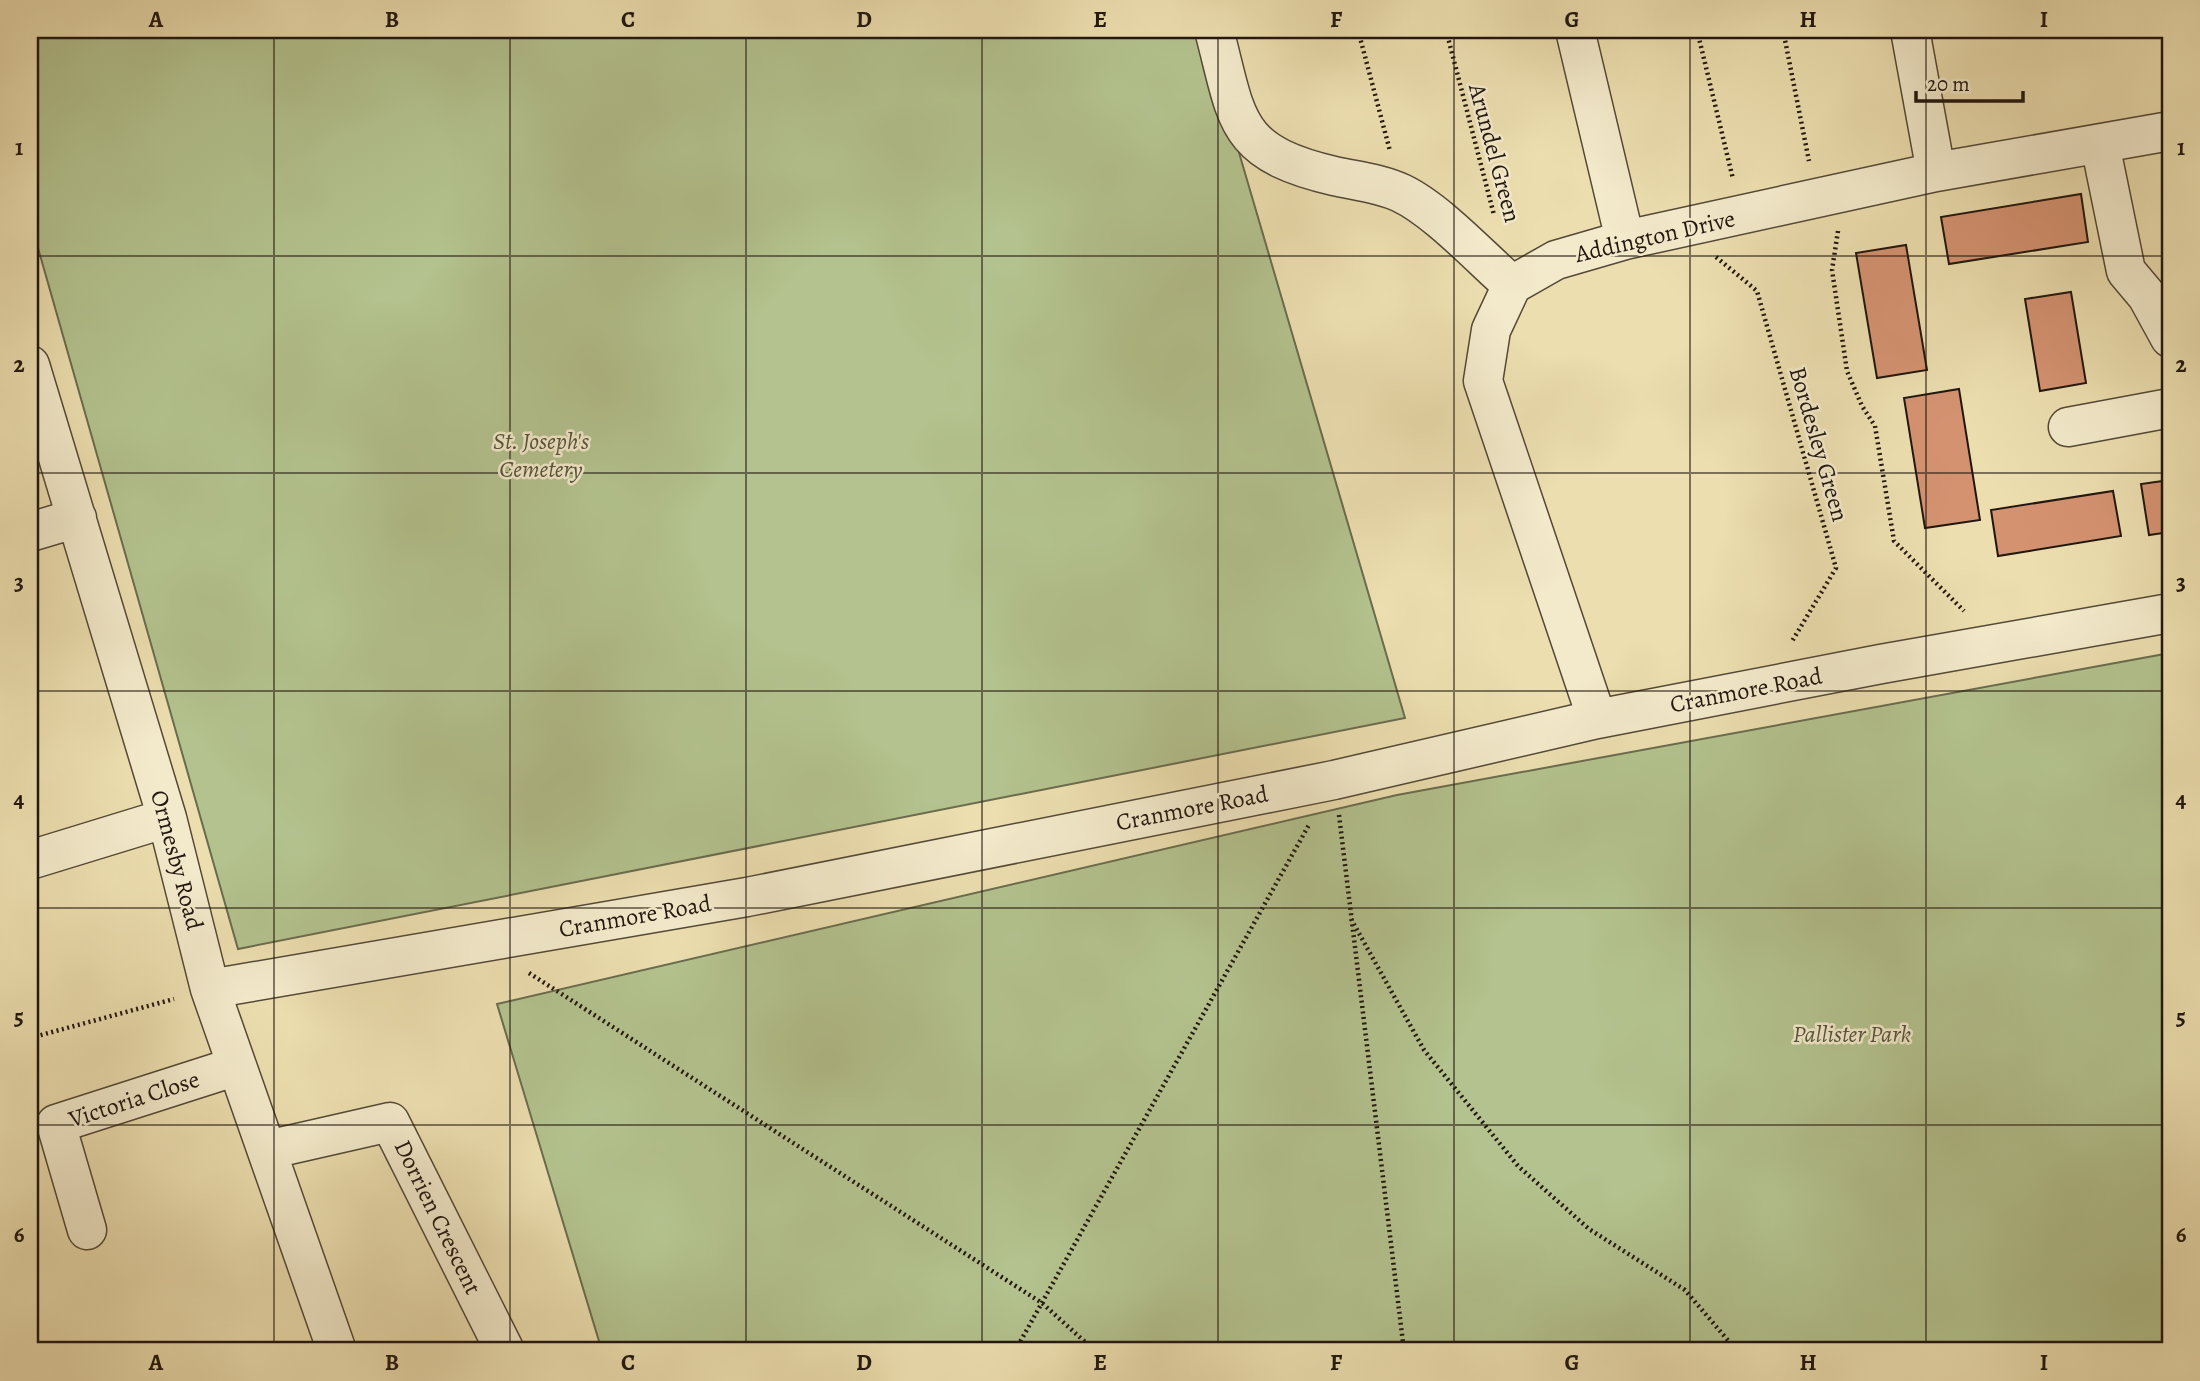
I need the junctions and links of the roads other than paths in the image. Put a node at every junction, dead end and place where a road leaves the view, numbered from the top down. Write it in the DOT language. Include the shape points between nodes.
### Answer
graph roads {
  1 [pos="1214,30"];
  2 [pos="1575,30"];
  3 [pos="1909,30"];
  4 [pos="2170,131"];
  5 [pos="2100,144"];
  6 [pos="1936,172"];
  7 [pos="1625,240"];
  8 [pos="1512,285"];
  9 [pos="2170,338"];
  10 [pos="30,365"];
  11 [pos="2170,408"];
  12 [pos="2068,427"];
  13 [pos="77,518"];
  14 [pos="30,532"];
  15 [pos="2170,613"];
  16 [pos="1597,719"];
  17 [pos="167,818"];
  18 [pos="30,860"];
  19 [pos="210,989"];
  20 [pos="237,1066"];
  21 [pos="267,1150"];
  22 [pos="87,1230"];
  23 [pos="337,1351"];
  24 [pos="505,1351"];
  1 -- 8 [label="street" via="1238,117 1252,140 1298,167 1402,193"];
  2 -- 7 [label="street"];
  3 -- 6 [label="street"];
  4 -- 5 [label="street, Addington Drive"];
  5 -- 6 [label="street, Addington Drive"];
  5 -- 9 [label="street" via="2126,271 2147,296"];
  6 -- 7 [label="street, Addington Drive"];
  7 -- 8 [label="street, Addington Drive" via="1556,260"];
  8 -- 16 [label="street" via="1491,330 1483,381"];
  10 -- 13 [label="street, Ormesby Road"];
  11 -- 12 [label="street"];
  13 -- 14 [label="street"];
  13 -- 17 [label="street, Ormesby Road"];
  15 -- 16 [label="street, Cranmore Road"];
  16 -- 19 [label="street, Cranmore Road" via="1335,780 747,897"];
  17 -- 18 [label="street"];
  17 -- 19 [label="street, Ormesby Road"];
  19 -- 20 [label="street, Ormesby Road"];
  20 -- 21 [label="street, Ormesby Road"];
  20 -- 22 [label="street, Victoria Close" via="56,1124"];
  21 -- 23 [label="street, Ormesby Road"];
  21 -- 24 [label="street, Dorrien Crescent" via="390,1122"];
}
